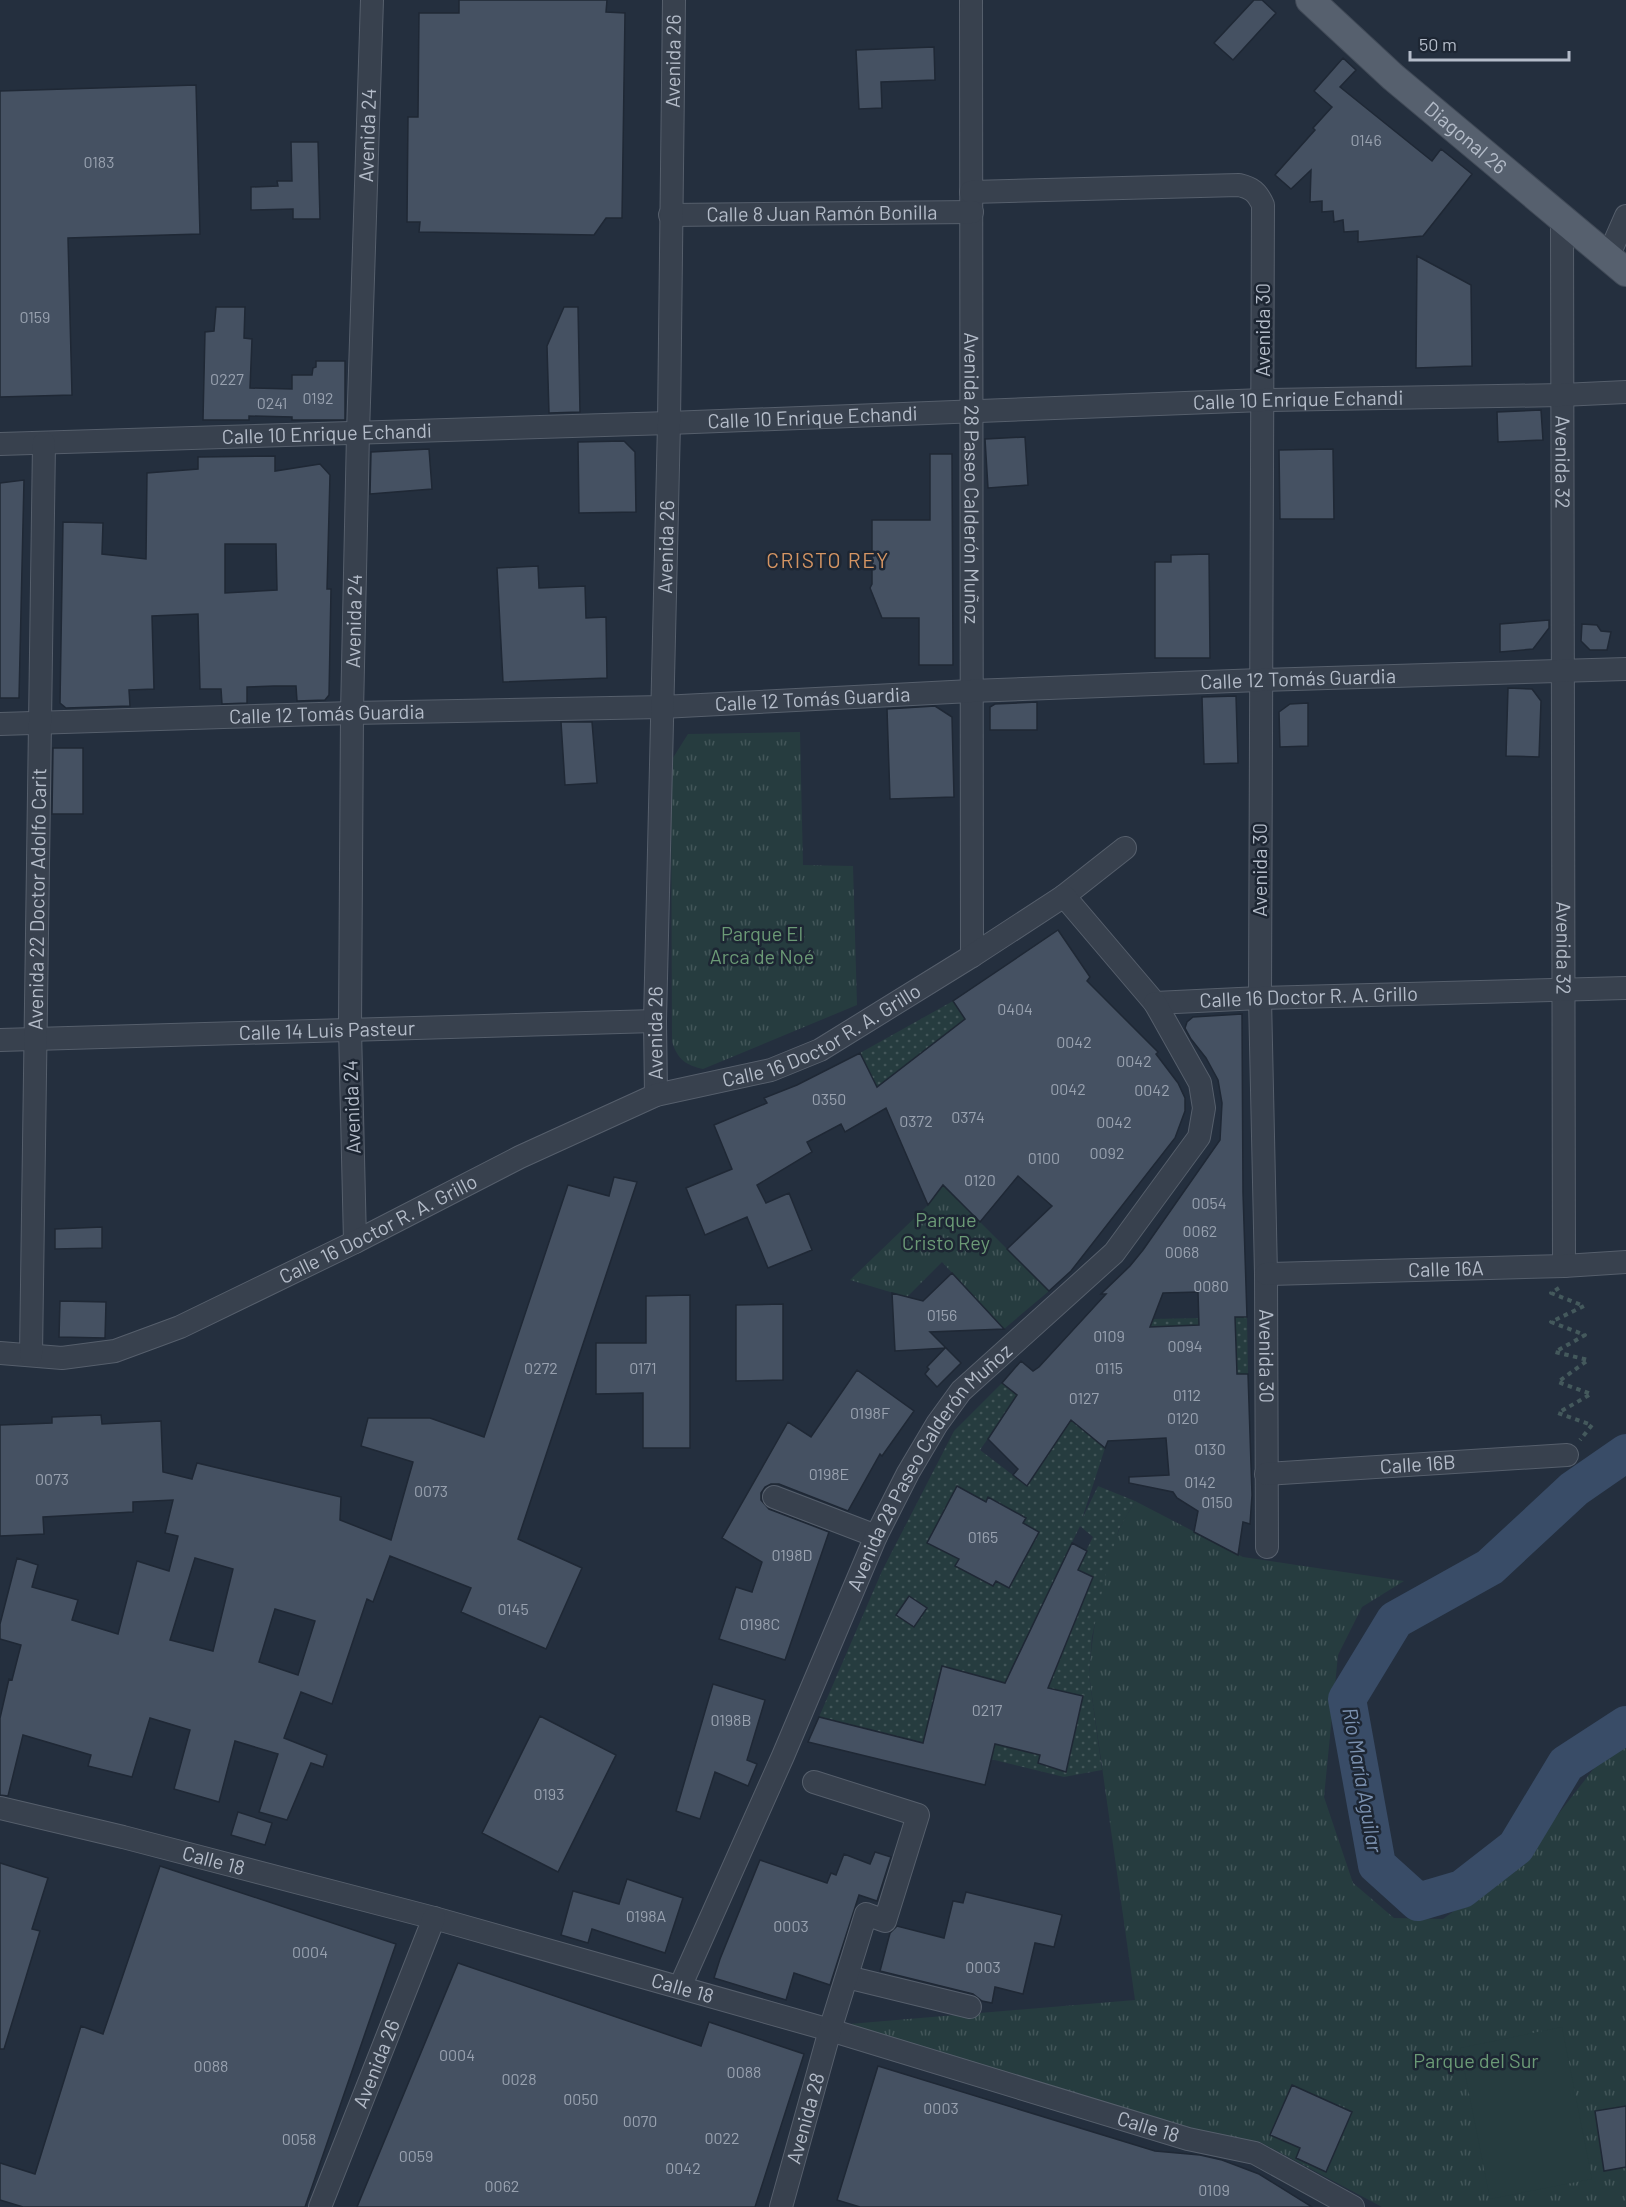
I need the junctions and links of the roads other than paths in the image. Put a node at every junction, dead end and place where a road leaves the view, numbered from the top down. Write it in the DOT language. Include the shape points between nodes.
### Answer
graph roads {
  1 [pos="372,0"];
  2 [pos="674,0"];
  3 [pos="971,0"];
  4 [pos="1310,0"];
  5 [pos="1258,194"];
  6 [pos="971,202"];
  7 [pos="670,215"];
  8 [pos="1626,216"];
  9 [pos="1562,220"];
  10 [pos="1617,264"];
  11 [pos="1626,392"];
  12 [pos="1562,395"];
  13 [pos="1263,400"];
  14 [pos="970,413"];
  15 [pos="669,423"];
  16 [pos="358,433"];
  17 [pos="44,442"];
  18 [pos="0,444"];
  19 [pos="1626,669"];
  20 [pos="1562,671"];
  21 [pos="1260,680"];
  22 [pos="971,691"];
  23 [pos="662,707"];
  24 [pos="351,713"];
  25 [pos="42,722"];
  26 [pos="0,724"];
  27 [pos="1125,848"];
  28 [pos="1064,896"];
  29 [pos="972,956"];
  30 [pos="1626,988"];
  31 [pos="1562,989"];
  32 [pos="1260,998"];
  33 [pos="1155,1003"];
  34 [pos="655,1021"];
  35 [pos="350,1029"];
  36 [pos="37,1039"];
  37 [pos="0,1040"];
  38 [pos="656,1095"];
  39 [pos="355,1242"];
  40 [pos="1626,1262"];
  41 [pos="1266,1274"];
  42 [pos="1562,1277"];
  43 [pos="0,1353"];
  44 [pos="31,1355"];
  45 [pos="1567,1455"];
  46 [pos="1266,1474"];
  47 [pos="774,1497"];
  48 [pos="876,1536"];
  49 [pos="1267,1547"];
  50 [pos="814,1782"];
  51 [pos="0,1808"];
  52 [pos="434,1918"];
  53 [pos="847,1977"];
  54 [pos="680,1987"];
  55 [pos="970,2007"];
  56 [pos="831,2030"];
  57 [pos="320,2207"];
  58 [pos="781,2207"];
  59 [pos="1353,2207"];
  1 -- 16 [label="street, Avenida 24"];
  2 -- 7 [label="street, Avenida 26"];
  3 -- 6 [label="street, Avenida 28 Paseo Calderón Muñoz"];
  4 -- 9 [label="main road, Diagonal 26" via="1393,77"];
  5 -- 6 [label="street, Calle 8 Juan Ramón Bonilla" via="1239,184"];
  5 -- 13 [label="street, Avenida 30" via="1263,205"];
  6 -- 7 [label="street, Calle 8 Juan Ramón Bonilla"];
  6 -- 14 [label="street, Avenida 28 Paseo Calderón Muñoz"];
  7 -- 15 [label="street, Avenida 26"];
  8 -- 10 [label="street"];
  9 -- 10 [label="main road, Diagonal 26"];
  9 -- 12 [label="street, Avenida 32"];
  11 -- 12 [label="street, Calle 10 Enrique Echandi"];
  12 -- 13 [label="street, Calle 10 Enrique Echandi"];
  12 -- 20 [label="street, Avenida 32"];
  13 -- 14 [label="street, Calle 10 Enrique Echandi"];
  13 -- 21 [label="street, Avenida 30"];
  14 -- 15 [label="street, Calle 10 Enrique Echandi"];
  14 -- 22 [label="street, Avenida 28 Paseo Calderón Muñoz"];
  15 -- 16 [label="street, Calle 10 Enrique Echandi"];
  15 -- 23 [label="street, Avenida 26"];
  16 -- 17 [label="street, Calle 10 Enrique Echandi"];
  16 -- 24 [label="street, Avenida 24"];
  17 -- 18 [label="street, Calle 10 Enrique Echandi"];
  17 -- 25 [label="street, Avenida 22 Doctor Adolfo Carit"];
  19 -- 20 [label="street, Calle 12 Tomás Guardia"];
  20 -- 21 [label="street, Calle 12 Tomás Guardia"];
  20 -- 31 [label="street, Avenida 32"];
  21 -- 22 [label="street, Calle 12 Tomás Guardia"];
  21 -- 32 [label="street, Avenida 30"];
  22 -- 23 [label="street, Calle 12 Tomás Guardia"];
  22 -- 29 [label="street, Avenida 28 Paseo Calderón Muñoz"];
  23 -- 24 [label="street, Calle 12 Tomás Guardia"];
  23 -- 34 [label="street, Avenida 26"];
  24 -- 25 [label="street, Calle 12 Tomás Guardia"];
  24 -- 35 [label="street, Avenida 24"];
  25 -- 26 [label="street, Calle 12 Tomás Guardia"];
  25 -- 36 [label="street, Avenida 22 Doctor Adolfo Carit"];
  27 -- 28 [label="street, Calle 16 Doctor R. A. Grillo"];
  28 -- 29 [label="street, Calle 16 Doctor R. A. Grillo"];
  28 -- 33 [label="street"];
  29 -- 38 [label="street, Calle 16 Doctor R. A. Grillo" via="820,1050 771,1070"];
  30 -- 31 [label="street, Calle 16 Doctor R. A. Grillo"];
  31 -- 32 [label="street, Calle 16 Doctor R. A. Grillo"];
  31 -- 42 [label="street, Avenida 32"];
  32 -- 33 [label="street, Calle 16 Doctor R. A. Grillo"];
  32 -- 41 [label="street, Avenida 30"];
  33 -- 48 [label="street, Avenida 28 Paseo Calderón Muñoz" via="1200,1083 1204,1108 1199,1137 1114,1253 961,1391 908,1473"];
  34 -- 35 [label="street, Calle 14 Luis Pasteur"];
  34 -- 38 [label="street, Avenida 26"];
  35 -- 36 [label="street, Calle 14 Luis Pasteur"];
  35 -- 39 [label="street, Avenida 24"];
  36 -- 37 [label="street, Calle 14 Luis Pasteur"];
  36 -- 44 [label="street, Avenida 22 Doctor Adolfo Carit"];
  38 -- 39 [label="street, Calle 16 Doctor R. A. Grillo" via="520,1157"];
  39 -- 44 [label="street, Calle 16 Doctor R. A. Grillo" via="180,1327 114,1351 62,1358"];
  40 -- 42 [label="street, Calle 16A"];
  41 -- 42 [label="street, Calle 16A"];
  41 -- 46 [label="street, Avenida 30"];
  43 -- 44 [label="street, Calle 16 Doctor R. A. Grillo"];
  45 -- 46 [label="street, Calle 16B"];
  46 -- 49 [label="street, Avenida 30"];
  47 -- 48 [label="street"];
  48 -- 54 [label="street, Avenida 28 Paseo Calderón Muñoz"];
  50 -- 53 [label="street, Avenida 28" via="918,1815 885,1920 866,1914"];
  51 -- 52 [label="street, Calle 18"];
  52 -- 54 [label="street, Calle 18"];
  52 -- 57 [label="street, Avenida 26"];
  53 -- 55 [label="street"];
  53 -- 56 [label="street, Avenida 28"];
  54 -- 56 [label="street, Calle 18"];
  56 -- 58 [label="street, Avenida 28"];
  56 -- 59 [label="street, Calle 18" via="1188,2139 1255,2153"];
}
